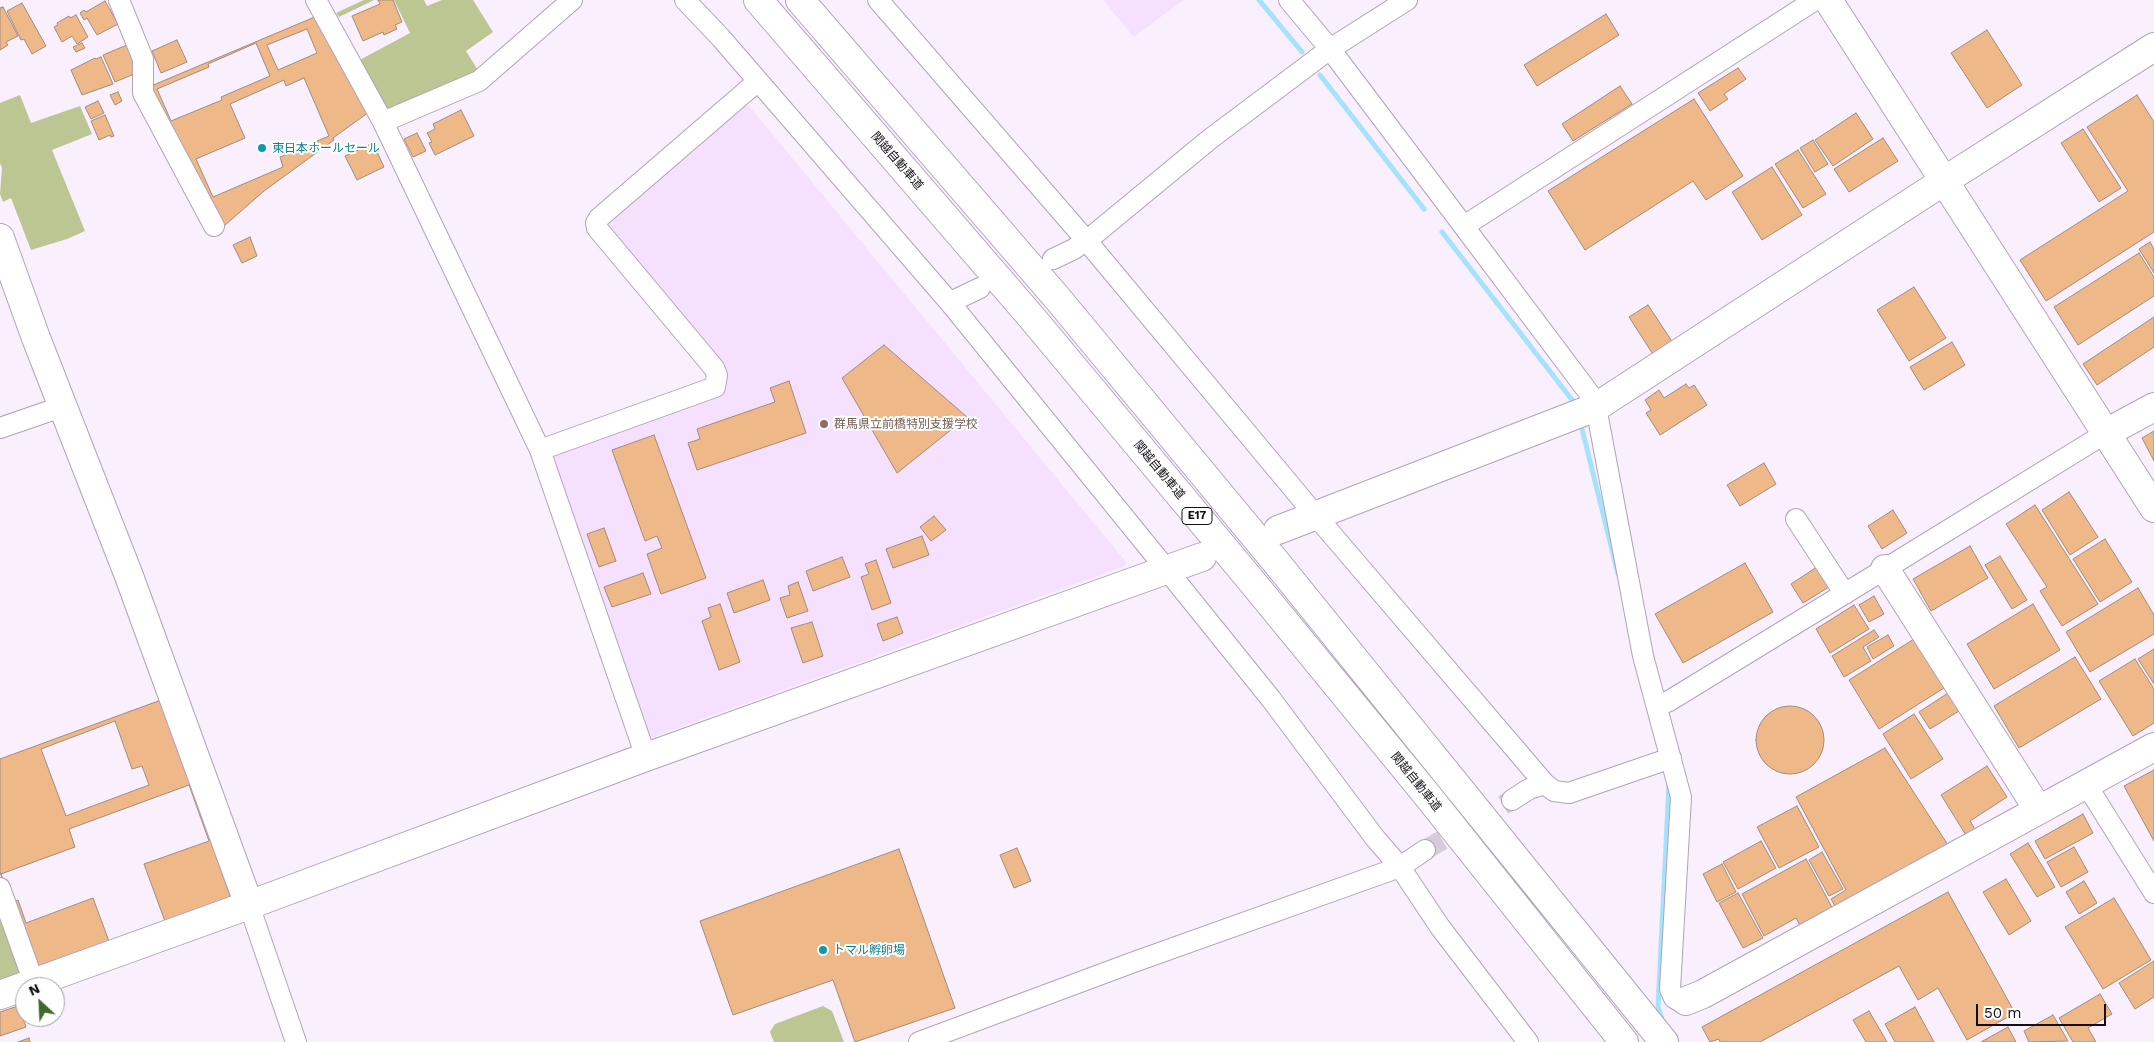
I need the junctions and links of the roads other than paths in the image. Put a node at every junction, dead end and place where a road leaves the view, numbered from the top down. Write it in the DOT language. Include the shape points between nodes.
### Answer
graph roads {
  1 [pos="118,0"];
  2 [pos="316,0"];
  3 [pos="572,0"];
  4 [pos="685,0"];
  5 [pos="758,0"];
  6 [pos="800,0"];
  7 [pos="878,0"];
  8 [pos="1289,0"];
  9 [pos="1407,0"];
  10 [pos="1815,0"];
  11 [pos="1828,0"];
  12 [pos="2154,47"];
  13 [pos="1330,49"];
  14 [pos="758,81"];
  15 [pos="383,122"];
  16 [pos="1944,181"];
  17 [pos="214,226"];
  18 [pos="1464,226"];
  19 [pos="0,238"];
  20 [pos="1086,240"];
  21 [pos="1053,259"];
  22 [pos="980,288"];
  23 [pos="951,304"];
  24 [pos="64,406"];
  25 [pos="1596,407"];
  26 [pos="2154,407"];
  27 [pos="0,428"];
  28 [pos="2106,433"];
  29 [pos="540,450"];
  30 [pos="2154,508"];
  31 [pos="1316,516"];
  32 [pos="1796,519"];
  33 [pos="1278,530"];
  34 [pos="1202,558"];
  35 [pos="1167,570"];
  36 [pos="1886,570"];
  37 [pos="1844,594"];
  38 [pos="1656,706"];
  39 [pos="2154,747"];
  40 [pos="646,757"];
  41 [pos="1671,758"];
  42 [pos="1545,784"];
  43 [pos="2086,784"];
  44 [pos="1512,800"];
  45 [pos="2037,811"];
  46 [pos="1424,850"];
  47 [pos="1400,867"];
  48 [pos="0,888"];
  49 [pos="2154,893"];
  50 [pos="249,905"];
  51 [pos="32,977"];
  52 [pos="51,977"];
  53 [pos="15,990"];
  54 [pos="0,995"];
  55 [pos="1686,1001"];
  56 [pos="296,1042"];
  57 [pos="919,1042"];
  58 [pos="1528,1042"];
  59 [pos="1624,1042"];
  60 [pos="1664,1042"];
  1 -- 17 [label="street" via="143,59 143,93"];
  2 -- 15 [label="street"];
  3 -- 15 [label="street" via="480,82"];
  4 -- 14 [label="street"];
  5 -- 59 [label="main road, 関越自動車道 / E17" via="1027,311 1427,795"];
  6 -- 60 [label="main road, E17" via="1071,314"];
  7 -- 20 [label="street"];
  8 -- 13 [label="street"];
  9 -- 13 [label="street"];
  10 -- 18 [label="street"];
  11 -- 16 [label="main road"];
  12 -- 16 [label="main road"];
  13 -- 18 [label="street"];
  13 -- 20 [label="street" via="1210,139"];
  14 -- 23 [label="street"];
  14 -- 29 [label="street" via="596,223 714,368 718,375 714,387"];
  15 -- 29 [label="street"];
  16 -- 25 [label="main road"];
  16 -- 28 [label="main road"];
  18 -- 25 [label="street" via="1589,393"];
  19 -- 24 [label="main road"];
  20 -- 21 [label="street"];
  20 -- 31 [label="street"];
  22 -- 23 [label="street"];
  23 -- 35 [label="street"];
  24 -- 27 [label="street"];
  24 -- 50 [label="main road"];
  25 -- 31 [label="main road"];
  25 -- 38 [label="street" via="1643,656"];
  26 -- 28 [label="main road"];
  28 -- 30 [label="main road"];
  28 -- 36 [label="street"];
  29 -- 40 [label="street"];
  31 -- 33 [label="main road"];
  31 -- 42 [label="street"];
  32 -- 37 [label="street"];
  34 -- 35 [label="main road"];
  35 -- 40 [label="main road"];
  35 -- 47 [label="street"];
  36 -- 37 [label="street"];
  36 -- 45 [label="main road"];
  37 -- 38 [label="street"];
  38 -- 41 [label="street"];
  39 -- 43 [label="main road"];
  40 -- 50 [label="main road"];
  41 -- 42 [label="street" via="1569,793 1554,791"];
  41 -- 55 [label="street" via="1681,797 1670,989 1674,998"];
  42 -- 44 [label="street"];
  43 -- 45 [label="main road"];
  43 -- 49 [label="street"];
  45 -- 55 [label="main road"];
  46 -- 47 [label="street"];
  47 -- 57 [label="street"];
  47 -- 58 [label="street" via="1440,928"];
  48 -- 51 [label="street"];
  50 -- 52 [label="main road"];
  50 -- 56 [label="street"];
  53 -- 54 [label="main road"];
}
